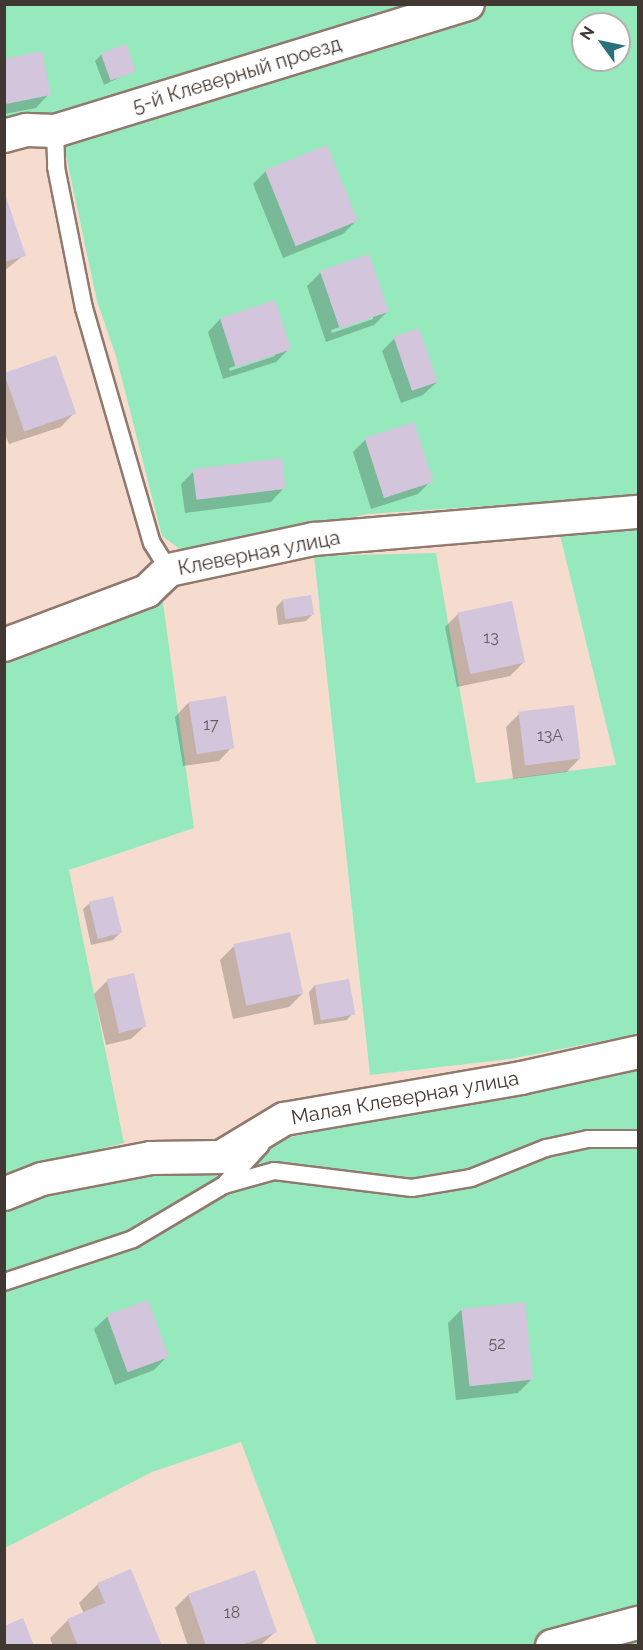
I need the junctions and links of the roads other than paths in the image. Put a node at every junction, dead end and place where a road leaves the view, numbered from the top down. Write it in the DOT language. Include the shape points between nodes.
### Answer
graph roads {
  1 [pos="468,4"];
  2 [pos="56,131"];
  3 [pos="4,136"];
  4 [pos="639,512"];
  5 [pos="169,570"];
  6 [pos="4,645"];
  7 [pos="639,1052"];
  8 [pos="284,1119"];
  9 [pos="639,1140"];
  10 [pos="224,1185"];
  11 [pos="4,1194"];
  12 [pos="4,1282"];
  13 [pos="639,1623"];
  14 [pos="552,1646"];
  1 -- 2 [label="street, 5-й Клеверный проезд"];
  2 -- 3 [label="street, 5-й Клеверный проезд" via="27,130"];
  2 -- 5 [label="lane" via="56,167 84,308 152,543"];
  4 -- 5 [label="street, Клеверная улица" via="314,539"];
  5 -- 6 [label="street, Клеверная улица" via="147,591"];
  7 -- 8 [label="street, Малая Клеверная улица" via="521,1078"];
  8 -- 10 [label="lane"];
  8 -- 11 [label="street, Малая Клеверная улица" via="221,1157 151,1158 42,1179"];
  9 -- 10 [label="lane" via="588,1139 546,1148 471,1178 412,1188 274,1171"];
  10 -- 12 [label="lane" via="133,1239"];
  13 -- 14 [label="street"];
}
